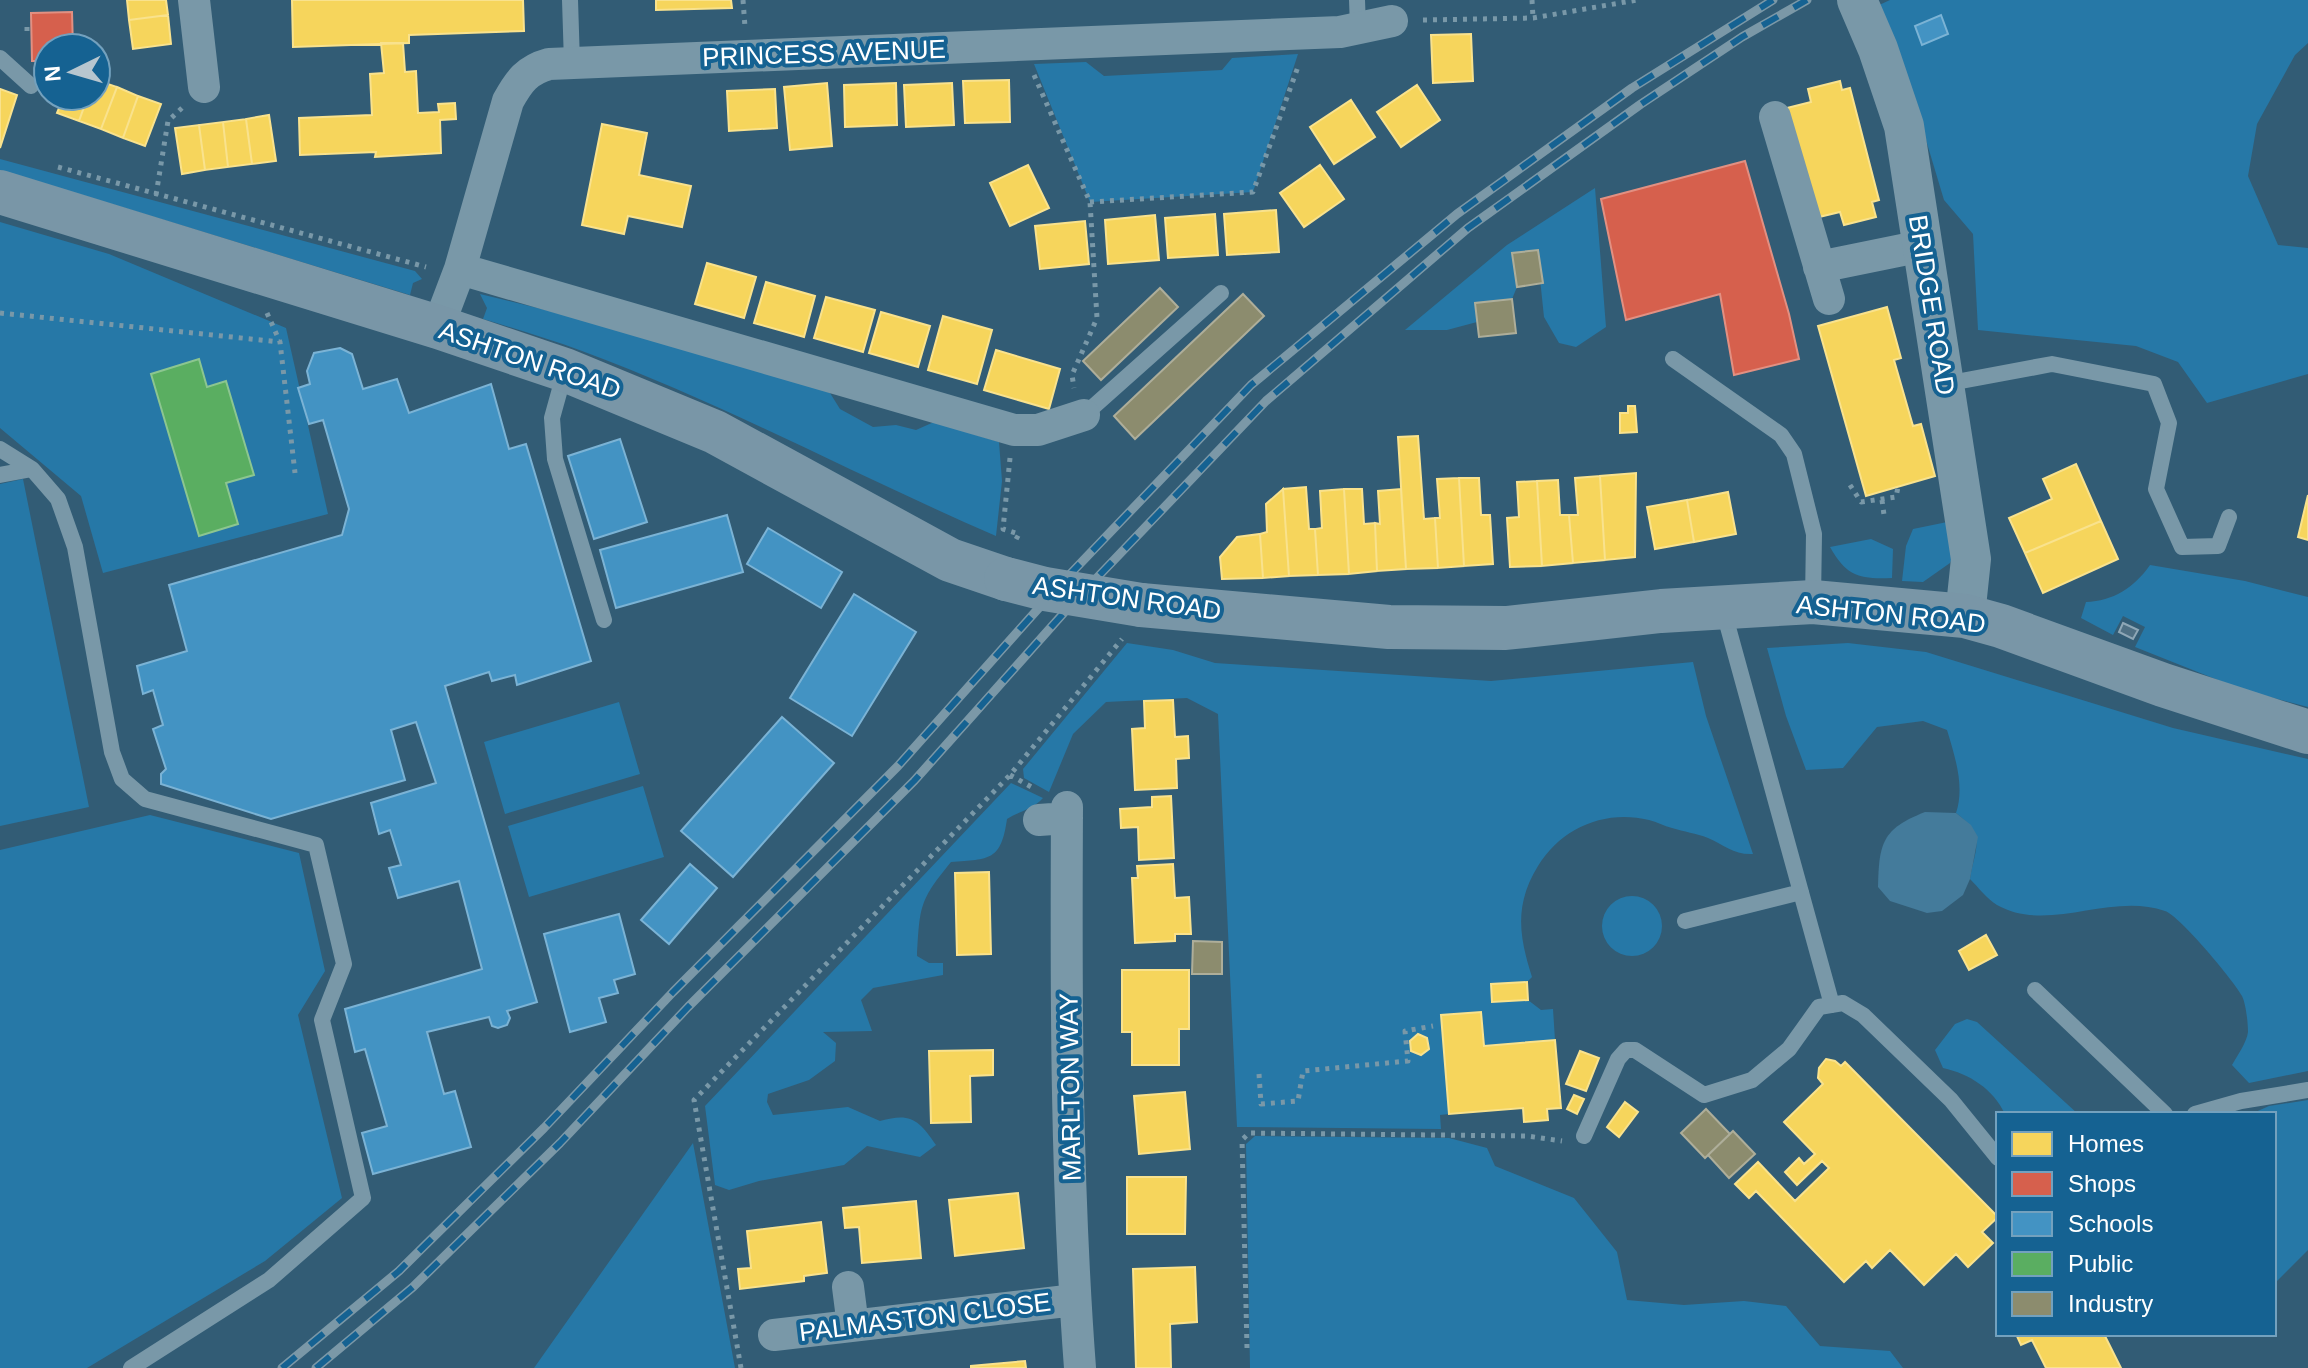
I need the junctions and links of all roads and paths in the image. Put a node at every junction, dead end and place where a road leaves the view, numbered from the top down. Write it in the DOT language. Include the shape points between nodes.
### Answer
graph roads {
  1 [pos="194,0"];
  2 [pos="570,0"];
  3 [pos="1532,0"];
  4 [pos="1637,0"];
  5 [pos="1857,0"];
  6 [pos="1357,14"];
  7 [pos="1533,18"];
  8 [pos="1392,21"];
  9 [pos="0,58"];
  10 [pos="1301,58"];
  11 [pos="572,63"];
  12 [pos="1032,71"];
  13 [pos="31,86"];
  14 [pos="204,87"];
  15 [pos="180,110"];
  16 [pos="1775,117"];
  17 [pos="51,164"];
  18 [pos="0,192"];
  19 [pos="156,195"];
  20 [pos="1090,202"];
  21 [pos="1922,246"];
  22 [pos="1819,267"];
  23 [pos="446,269"];
  24 [pos="1221,293"];
  25 [pos="1829,299"];
  26 [pos="264,304"];
  27 [pos="0,313"];
  28 [pos="438,327"];
  29 [pos="280,342"];
  30 [pos="1673,359"];
  31 [pos="565,370"];
  32 [pos="1945,384"];
  33 [pos="1084,415"];
  34 [pos="1014,430"];
  35 [pos="0,449"];
  36 [pos="32,469"];
  37 [pos="295,473"];
  38 [pos="0,475"];
  39 [pos="1850,485"];
  40 [pos="1898,487"];
  41 [pos="1882,500"];
  42 [pos="1884,515"];
  43 [pos="2229,517"];
  44 [pos="1010,561"];
  45 [pos="1813,602"];
  46 [pos="1722,607"];
  47 [pos="1965,616"];
  48 [pos="604,620"];
  49 [pos="1133,620"];
  50 [pos="2308,732"];
  51 [pos="1058,815"];
  52 [pos="1801,892"];
  53 [pos="1685,921"];
  54 [pos="2035,990"];
  55 [pos="1832,1005"];
  56 [pos="1433,1026"];
  57 [pos="1259,1074"];
  58 [pos="2308,1090"];
  59 [pos="2163,1112"];
  60 [pos="2202,1112"];
  61 [pos="1584,1136"];
  62 [pos="1996,1156"];
  63 [pos="848,1287"];
  64 [pos="1075,1300"];
  65 [pos="853,1326"];
  66 [pos="774,1335"];
  67 [pos="1247,1348"];
  68 [pos="131,1368"];
  69 [pos="741,1368"];
  70 [pos="1080,1368"];
  1 -- 14 [label="street"];
  2 -- 11 [label="lane"];
  3 -- 7 [label="path"];
  4 -- 7 [label="path"];
  5 -- 21 [label="street, BRIDGE ROAD" via="1904,126"];
  6 -- 8 [label="street, PRINCESS AVENUE"];
  6 -- 11 [label="street, PRINCESS AVENUE" via="1340,32"];
  7 -- 8 [label="path"];
  9 -- 13 [label="lane"];
  10 -- 20 [label="path" via="1253,192"];
  11 -- 23 [label="street, PRINCESS AVENUE" via="533,69 518,82"];
  12 -- 20 [label="path"];
  15 -- 19 [label="path" via="168,121"];
  16 -- 22 [label="street"];
  17 -- 19 [label="path"];
  18 -- 28 [label="main road, ASHTON ROAD"];
  19 -- 23 [label="path"];
  20 -- 33 [label="path" via="1097,318 1072,375"];
  21 -- 22 [label="street"];
  21 -- 32 [label="street, BRIDGE ROAD"];
  22 -- 25 [label="street"];
  23 -- 28 [label="street, PRINCESS AVENUE"];
  23 -- 34 [label="street"];
  24 -- 33 [label="lane"];
  26 -- 29 [label="path"];
  27 -- 29 [label="path"];
  28 -- 31 [label="main road, ASHTON ROAD"];
  29 -- 37 [label="path"];
  30 -- 45 [label="lane" via="1781,435 1794,454 1814,534"];
  31 -- 44 [label="main road, ASHTON ROAD" via="715,432 950,560"];
  31 -- 48 [label="lane" via="552,418 555,459"];
  32 -- 43 [label="lane" via="2052,364 2154,384 2169,423 2156,489 2182,547 2218,546"];
  32 -- 47 [label="street, BRIDGE ROAD" via="1971,559"];
  33 -- 34 [label="street" via="1038,430"];
  34 -- 44 [label="path" via="1003,529 1019,534"];
  35 -- 36 [label="lane"];
  36 -- 38 [label="lane"];
  36 -- 68 [label="lane" via="58,499 75,547 112,752 122,779 145,799 316,845 344,964 322,1020 363,1198 269,1280"];
  39 -- 41 [label="path" via="1861,502"];
  40 -- 41 [label="path" via="1896,497"];
  41 -- 42 [label="path"];
  44 -- 49 [label="main road, ASHTON ROAD, bridge"];
  45 -- 46 [label="main road, ASHTON ROAD"];
  45 -- 47 [label="main road, ASHTON ROAD"];
  46 -- 49 [label="main road, ASHTON ROAD" via="1506,628"];
  46 -- 52 [label="lane"];
  47 -- 50 [label="main road, ASHTON ROAD"];
  49 -- 69 [label="path" via="1010,775 694,1100"];
  51 -- 64 [label="street, MARLTON WAY"];
  52 -- 53 [label="lane"];
  52 -- 55 [label="lane"];
  54 -- 59 [label="lane"];
  55 -- 61 [label="lane" via="1819,1007 1789,1049 1752,1080 1704,1095 1635,1050 1626,1050"];
  55 -- 62 [label="lane" via="1843,1003 1863,1015 1951,1100"];
  56 -- 57 [label="path" via="1405,1031 1408,1061 1303,1071 1298,1101 1261,1104"];
  58 -- 60 [label="lane"];
  61 -- 67 [label="path" via="1576,1143 1527,1136 1249,1133 1242,1140"];
  63 -- 65 [label="street"];
  64 -- 65 [label="street, PALMASTON CLOSE"];
  64 -- 70 [label="street, MARLTON WAY"];
  65 -- 66 [label="street, PALMASTON CLOSE"];
}
